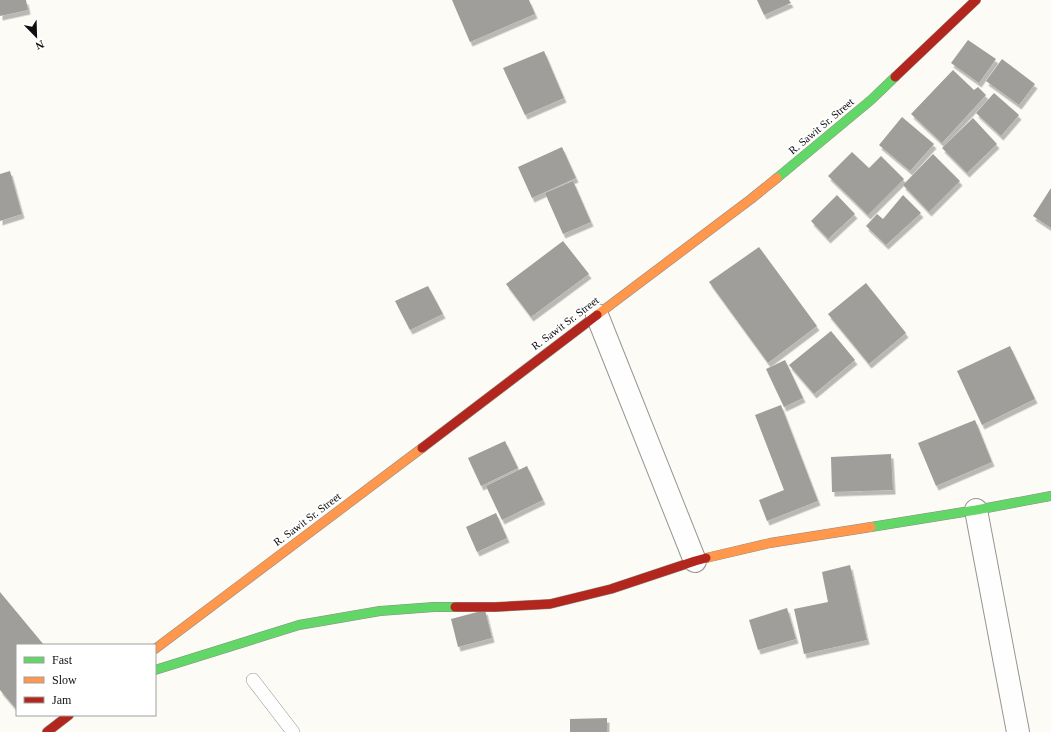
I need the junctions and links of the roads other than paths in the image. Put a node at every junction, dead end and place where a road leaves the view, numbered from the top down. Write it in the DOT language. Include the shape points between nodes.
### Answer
graph roads {
  1 [pos="976,0"];
  2 [pos="597,314"];
  3 [pos="1051,496"];
  4 [pos="976,510"];
  5 [pos="695,560"];
  6 [pos="156,648"];
  7 [pos="156,670"];
  8 [pos="252,680"];
  9 [pos="68,716"];
  10 [pos="47,732"];
  11 [pos="293,732"];
  12 [pos="1018,732"];
  1 -- 2 [label="street, R. Sawit Sr. Street" via="871,100 751,199"];
  2 -- 5 [label="street"];
  2 -- 6 [label="street, R. Sawit Sr. Street"];
  3 -- 4 [label="street"];
  4 -- 5 [label="street" via="770,543"];
  4 -- 12 [label="street"];
  5 -- 7 [label="street" via="611,589 550,604 380,611 299,625"];
  8 -- 11 [label="lane"];
  9 -- 10 [label="street"];
}
